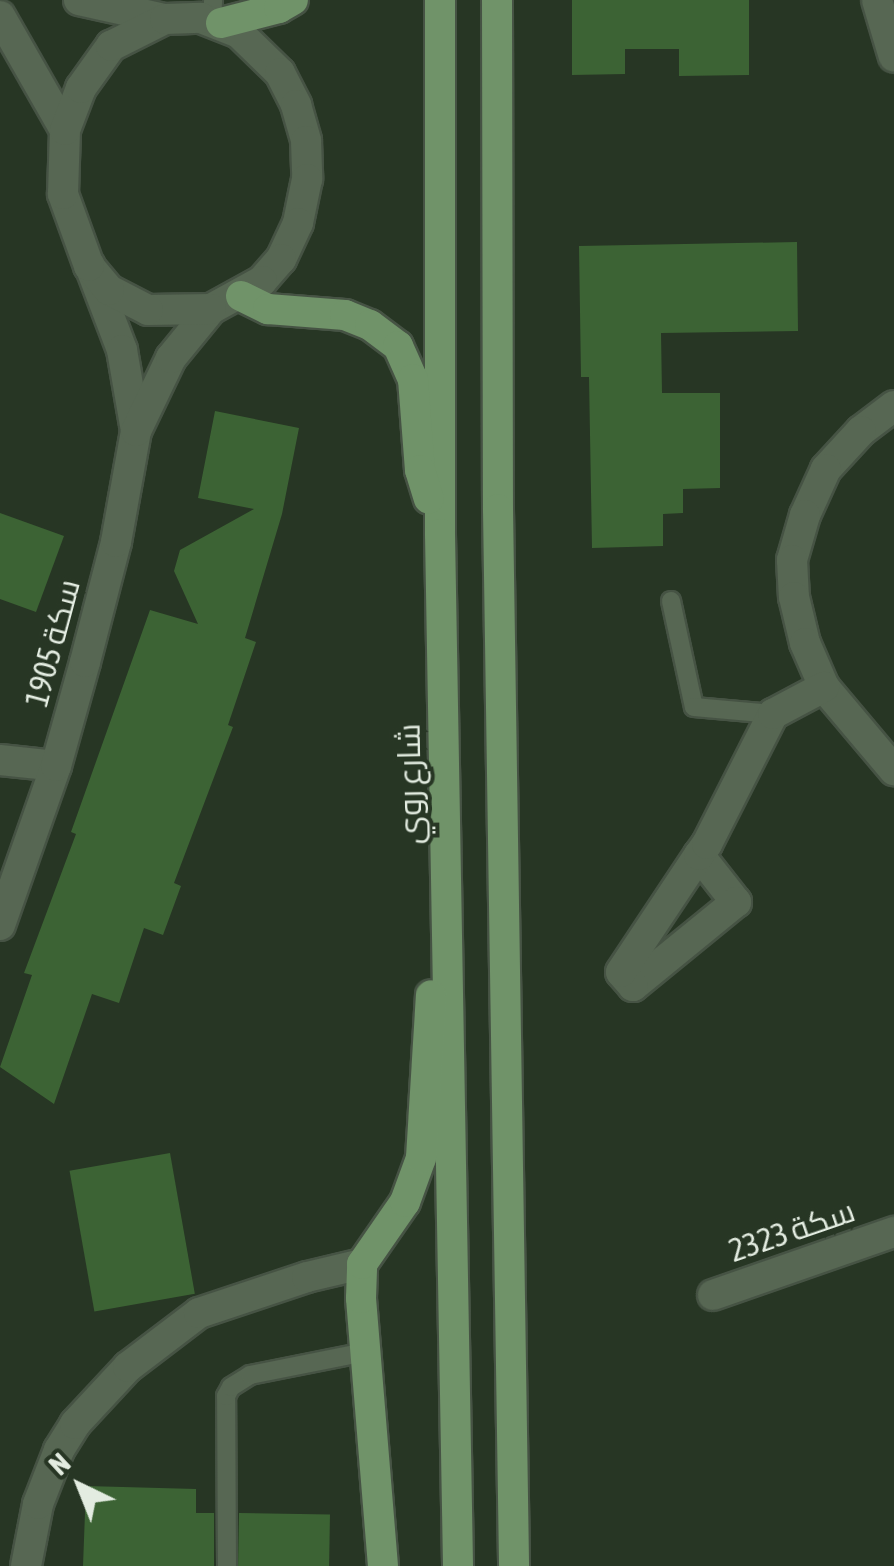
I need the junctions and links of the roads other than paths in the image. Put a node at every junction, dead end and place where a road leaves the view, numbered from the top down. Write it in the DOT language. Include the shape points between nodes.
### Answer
graph roads {
  1 [pos="78,0"];
  2 [pos="293,0"];
  3 [pos="440,0"];
  4 [pos="497,0"];
  5 [pos="877,0"];
  6 [pos="125,5"];
  7 [pos="215,15"];
  8 [pos="0,16"];
  9 [pos="165,19"];
  10 [pos="894,57"];
  11 [pos="65,130"];
  12 [pos="90,266"];
  13 [pos="241,296"];
  14 [pos="210,309"];
  15 [pos="894,406"];
  16 [pos="136,431"];
  17 [pos="440,534"];
  18 [pos="672,600"];
  19 [pos="824,687"];
  20 [pos="773,714"];
  21 [pos="0,760"];
  22 [pos="56,766"];
  23 [pos="894,770"];
  24 [pos="699,855"];
  25 [pos="447,893"];
  26 [pos="0,925"];
  27 [pos="894,1232"];
  28 [pos="362,1264"];
  29 [pos="713,1295"];
  30 [pos="365,1352"];
  31 [pos="514,1429"];
  32 [pos="26,1566"];
  33 [pos="227,1566"];
  34 [pos="383,1566"];
  35 [pos="458,1566"];
  36 [pos="514,1566"];
  37 [pos="527,1566"];
  1 -- 6 [label="street"];
  2 -- 7 [label="main road" via="279,8"];
  3 -- 17 [label="main road, شارع روي"];
  4 -- 31 [label="main road" via="498,509"];
  5 -- 10 [label="street"];
  6 -- 9 [label="street"];
  7 -- 9 [label="street"];
  7 -- 13 [label="street" via="280,72 306,141 298,222 281,259"];
  8 -- 11 [label="street"];
  9 -- 11 [label="street" via="111,46 81,88"];
  11 -- 12 [label="street" via="64,194"];
  12 -- 14 [label="street" via="109,290 148,310"];
  12 -- 16 [label="street, سكة 1905" via="122,350"];
  13 -- 14 [label="street"];
  13 -- 17 [label="main road" via="268,309 345,315 398,346 414,379 420,470"];
  14 -- 16 [label="street, سكة 1905" via="171,358"];
  15 -- 19 [label="street" via="826,469 792,560 805,642"];
  16 -- 22 [label="street, سكة 1905" via="116,542"];
  17 -- 25 [label="main road, شارع روي"];
  18 -- 20 [label="lane" via="694,707"];
  19 -- 20 [label="street"];
  19 -- 23 [label="street"];
  20 -- 24 [label="street"];
  21 -- 22 [label="street"];
  22 -- 26 [label="street, سكة 1905"];
  25 -- 28 [label="main road" via="431,996 420,1158 404,1202"];
  25 -- 35 [label="main road, شارع روي"];
  27 -- 29 [label="street, سكة 2323"];
  28 -- 30 [label="main road"];
  28 -- 32 [label="street" via="200,1313 128,1367 58,1450"];
  30 -- 33 [label="lane" via="250,1375 226,1396"];
  30 -- 34 [label="main road"];
  31 -- 36 [label="main road"];
  31 -- 37 [label="main road"];
}
